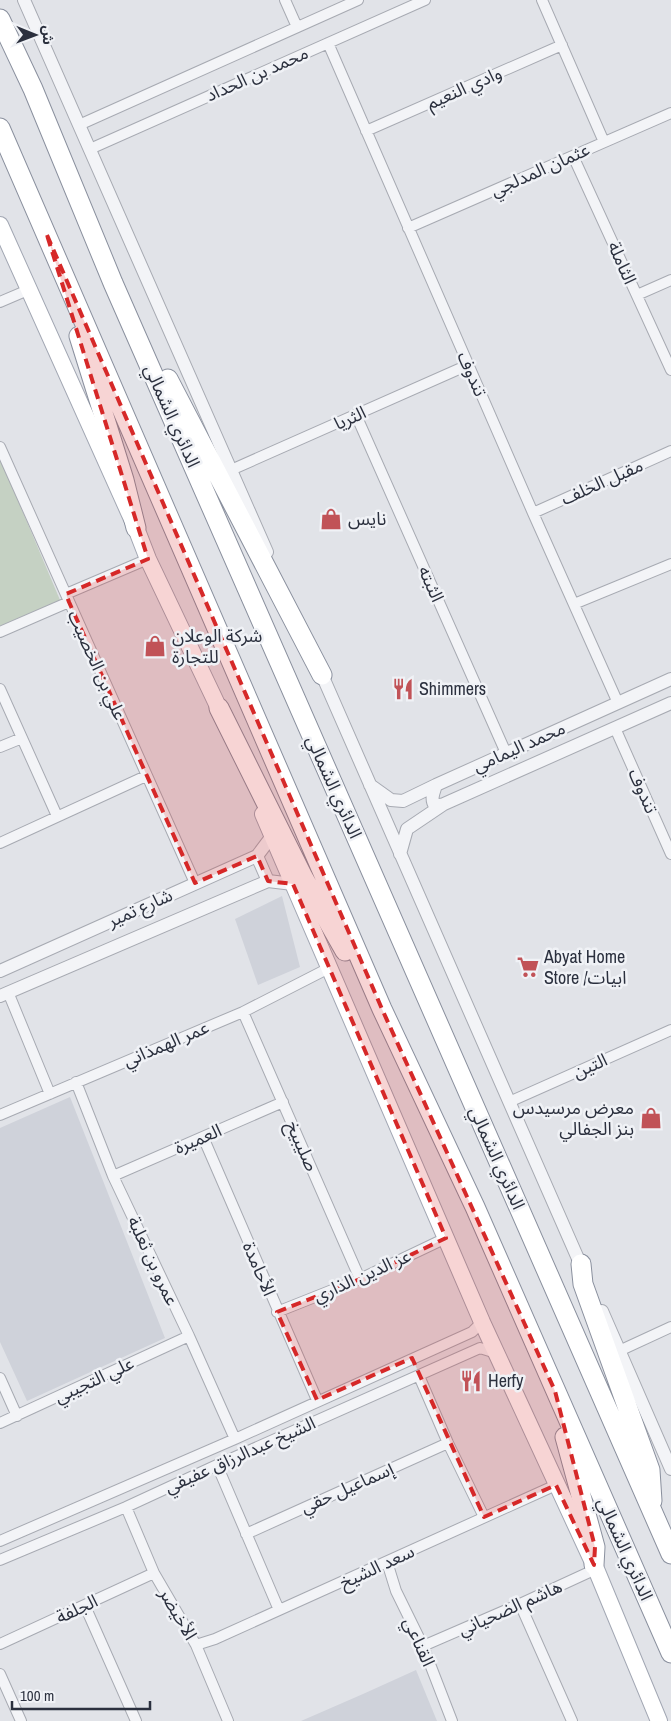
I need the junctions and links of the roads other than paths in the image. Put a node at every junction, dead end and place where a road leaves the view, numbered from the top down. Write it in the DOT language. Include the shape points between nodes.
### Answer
graph roads {
  1 [pos="24,0"];
  2 [pos="285,0"];
  3 [pos="358,0"];
  4 [pos="425,0"];
  5 [pos="542,0"];
  6 [pos="0,19"];
  7 [pos="297,27"];
  8 [pos="328,43"];
  9 [pos="562,45"];
  10 [pos="671,113"];
  11 [pos="79,124"];
  12 [pos="0,128"];
  13 [pos="366,130"];
  14 [pos="604,142"];
  15 [pos="90,148"];
  16 [pos="573,156"];
  17 [pos="0,225"];
  18 [pos="408,228"];
  19 [pos="47,235"];
  20 [pos="671,280"];
  21 [pos="114,283"];
  22 [pos="28,290"];
  23 [pos="637,295"];
  24 [pos="0,302"];
  25 [pos="468,365"];
  26 [pos="671,370"];
  27 [pos="356,415"];
  28 [pos="0,447"];
  29 [pos="671,451"];
  30 [pos="231,470"];
  31 [pos="532,513"];
  32 [pos="136,528"];
  33 [pos="148,559"];
  34 [pos="671,564"];
  35 [pos="67,598"];
  36 [pos="574,604"];
  37 [pos="0,632"];
  38 [pos="322,675"];
  39 [pos="671,679"];
  40 [pos="0,689"];
  41 [pos="618,703"];
  42 [pos="671,703"];
  43 [pos="219,708"];
  44 [pos="615,728"];
  45 [pos="22,738"];
  46 [pos="0,748"];
  47 [pos="506,753"];
  48 [pos="146,776"];
  49 [pos="370,784"];
  50 [pos="436,785"];
  51 [pos="444,804"];
  52 [pos="57,816"];
  53 [pos="667,833"];
  54 [pos="272,836"];
  55 [pos="0,842"];
  56 [pos="400,854"];
  57 [pos="671,854"];
  58 [pos="257,856"];
  59 [pos="268,880"];
  60 [pos="195,883"];
  61 [pos="293,884"];
  62 [pos="329,968"];
  63 [pos="0,971"];
  64 [pos="4,994"];
  65 [pos="382,1009"];
  66 [pos="243,1012"];
  67 [pos="671,1030"];
  68 [pos="76,1082"];
  69 [pos="50,1094"];
  70 [pos="283,1102"];
  71 [pos="509,1102"];
  72 [pos="0,1115"];
  73 [pos="203,1137"];
  74 [pos="112,1176"];
  75 [pos="446,1238"];
  76 [pos="581,1264"];
  77 [pos="360,1279"];
  78 [pos="278,1312"];
  79 [pos="477,1327"];
  80 [pos="671,1327"];
  81 [pos="188,1336"];
  82 [pos="480,1348"];
  83 [pos="619,1351"];
  84 [pos="496,1353"];
  85 [pos="419,1376"];
  86 [pos="0,1378"];
  87 [pos="555,1391"];
  88 [pos="317,1400"];
  89 [pos="17,1416"];
  90 [pos="0,1423"];
  91 [pos="235,1438"];
  92 [pos="448,1443"];
  93 [pos="217,1465"];
  94 [pos="671,1469"];
  95 [pos="556,1485"];
  96 [pos="126,1507"];
  97 [pos="653,1512"];
  98 [pos="484,1517"];
  99 [pos="246,1534"];
  100 [pos="0,1541"];
  101 [pos="671,1554"];
  102 [pos="0,1560"];
  103 [pos="387,1562"];
  104 [pos="595,1567"];
  105 [pos="154,1573"];
  106 [pos="520,1604"];
  107 [pos="85,1606"];
  108 [pos="279,1610"];
  109 [pos="0,1644"];
  110 [pos="196,1645"];
  111 [pos="423,1646"];
  112 [pos="671,1653"];
  113 [pos="0,1674"];
  114 [pos="21,1721"];
  115 [pos="136,1721"];
  116 [pos="228,1721"];
  117 [pos="452,1721"];
  118 [pos="572,1721"];
  119 [pos="659,1721"];
  1 -- 11 [label="street, الدائري الشمالي"];
  2 -- 7 [label="street"];
  3 -- 7 [label="street, محمد بن الحداد"];
  4 -- 8 [label="street, محمد بن الحداد"];
  5 -- 9 [label="street"];
  6 -- 21 [label="highway, الدائري الشمالي"];
  7 -- 11 [label="street, محمد بن الحداد"];
  8 -- 13 [label="street, تندوف"];
  8 -- 15 [label="street, محمد بن الحداد"];
  9 -- 13 [label="street, وادي النعيم"];
  9 -- 14 [label="street"];
  10 -- 14 [label="street, عثمان المدلجي"];
  11 -- 15 [label="street, الدائري الشمالي"];
  12 -- 19 [label="highway, الدائري الشمالي"];
  13 -- 18 [label="street, تندوف"];
  14 -- 16 [label="street, عثمان المدلجي"];
  15 -- 30 [label="street, الدائري الشمالي"];
  16 -- 18 [label="street, عثمان المدلجي"];
  16 -- 23 [label="street, الثاملة"];
  17 -- 22 [label="main road, الدائري الشمالي"];
  18 -- 25 [label="street, تندوف"];
  19 -- 32 [label="highway"];
  19 -- 65 [label="highway, الدائري الشمالي"];
  20 -- 23 [label="street"];
  21 -- 38 [label="highway" via="163,369"];
  21 -- 97 [label="highway, الدائري الشمالي"];
  22 -- 24 [label="street"];
  22 -- 32 [label="main road, الدائري الشمالي"];
  23 -- 26 [label="street, الثاملة"];
  25 -- 27 [label="street, الثريا"];
  25 -- 31 [label="street, تندوف"];
  27 -- 30 [label="street, الثريا"];
  27 -- 47 [label="street, الثبته"];
  28 -- 35 [label="street, علي بن الخصيب"];
  29 -- 31 [label="street, مقبل الخلف"];
  30 -- 38 [label="street, الدائري الشمالي"];
  31 -- 36 [label="street, تندوف"];
  32 -- 33 [label="main road, الدائري الشمالي"];
  33 -- 35 [label="street"];
  33 -- 43 [label="main road, الدائري الشمالي"];
  34 -- 36 [label="street"];
  35 -- 37 [label="street"];
  35 -- 48 [label="street, علي بن الخصيب"];
  36 -- 41 [label="street, تندوف"];
  38 -- 49 [label="street, الدائري الشمالي"];
  39 -- 41 [label="street, محمد اليمامي"];
  40 -- 45 [label="street"];
  41 -- 47 [label="street, محمد اليمامي"];
  42 -- 44 [label="street, محمد اليمامي"];
  43 -- 54 [label="main road, الدائري الشمالي"];
  43 -- 65 [label="highway" via="303,876"];
  44 -- 51 [label="street, محمد اليمامي"];
  44 -- 53 [label="street, تندوف"];
  45 -- 46 [label="street"];
  45 -- 52 [label="street"];
  47 -- 50 [label="street, محمد اليمامي"];
  48 -- 52 [label="street"];
  48 -- 60 [label="street, علي بن الخصيب"];
  49 -- 50 [label="street, محمد اليمامي" via="391,800 403,801"];
  49 -- 56 [label="street, الدائري الشمالي"];
  50 -- 51 [label="street" via="433,804"];
  51 -- 56 [label="street, محمد اليمامي" via="407,829"];
  52 -- 55 [label="street"];
  53 -- 57 [label="street, تندوف"];
  54 -- 58 [label="street, شارع تمير"];
  54 -- 61 [label="main road, الدائري الشمالي"];
  56 -- 71 [label="street, الدائري الشمالي"];
  58 -- 59 [label="street"];
  58 -- 60 [label="street, شارع تمير"];
  59 -- 61 [label="street"];
  59 -- 64 [label="street"];
  60 -- 63 [label="street, شارع تمير"];
  61 -- 62 [label="main road, الدائري الشمالي"];
  62 -- 66 [label="street, عمر الهمذاني"];
  62 -- 75 [label="main road, الدائري الشمالي"];
  64 -- 69 [label="street"];
  65 -- 87 [label="highway, الدائري الشمالي"];
  66 -- 68 [label="street, عمر الهمذاني"];
  66 -- 70 [label="street, صليبيخ"];
  67 -- 71 [label="street, التين"];
  68 -- 69 [label="street, عمر الهمذاني"];
  68 -- 74 [label="street, عمرو بن ثعلبة"];
  69 -- 72 [label="street, عمر الهمذاني"];
  70 -- 73 [label="street, العميرة"];
  70 -- 77 [label="street, صليبيخ"];
  71 -- 76 [label="street, الدائري الشمالي"];
  73 -- 74 [label="street, العميرة"];
  73 -- 78 [label="street, الأحامدة"];
  74 -- 81 [label="street, عمرو بن ثعلبة"];
  75 -- 77 [label="street, عز الدين الذاري"];
  75 -- 79 [label="main road, الدائري الشمالي"];
  76 -- 83 [label="street, الدائري الشمالي"];
  76 -- 97 [label="highway" via="583,1284 650,1470"];
  77 -- 78 [label="street, عز الدين الذاري"];
  78 -- 88 [label="street, الأحامدة"];
  79 -- 82 [label="street"];
  79 -- 84 [label="main road, الدائري الشمالي"];
  79 -- 88 [label="street, الشيخ عبدالرزاق عفيفي"];
  80 -- 83 [label="street"];
  81 -- 89 [label="street, علي التجيبي"];
  81 -- 91 [label="street, عمرو بن ثعلبة"];
  82 -- 84 [label="street"];
  82 -- 85 [label="street, الشيخ عبدالرزاق عفيفي"];
  83 -- 94 [label="street, الدائري الشمالي"];
  84 -- 95 [label="main road, الدائري الشمالي"];
  85 -- 92 [label="street"];
  85 -- 93 [label="street, الشيخ عبدالرزاق عفيفي"];
  86 -- 89 [label="street"];
  87 -- 104 [label="highway" via="558,1413 595,1547"];
  87 -- 112 [label="highway, الدائري الشمالي"];
  88 -- 91 [label="street, الشيخ عبدالرزاق عفيفي"];
  89 -- 90 [label="street, علي التجيبي"];
  91 -- 100 [label="street, الشيخ عبدالرزاق عفيفي"];
  92 -- 98 [label="street"];
  92 -- 99 [label="street, إسماعيل حقي"];
  93 -- 96 [label="street, الشيخ عبدالرزاق عفيفي"];
  93 -- 99 [label="street"];
  95 -- 98 [label="street, سعد الشيخ"];
  95 -- 104 [label="main road, الدائري الشمالي"];
  96 -- 102 [label="street, الشيخ عبدالرزاق عفيفي"];
  96 -- 105 [label="street, الأخيضر"];
  97 -- 101 [label="highway, الدائري الشمالي"];
  98 -- 103 [label="street, سعد الشيخ"];
  99 -- 108 [label="street"];
  103 -- 108 [label="street, سعد الشيخ"];
  103 -- 111 [label="street, القناعي" via="396,1591"];
  104 -- 106 [label="street, هاشم الضحياني"];
  104 -- 119 [label="main road, الدائري الشمالي"];
  105 -- 107 [label="street, الجلفة"];
  105 -- 110 [label="street, الأخيضر"];
  106 -- 111 [label="street, هاشم الضحياني"];
  106 -- 118 [label="street"];
  107 -- 109 [label="street, الجلفة"];
  107 -- 115 [label="street"];
  108 -- 110 [label="street, سعد الشيخ"];
  110 -- 116 [label="street, الأخيضر"];
  111 -- 117 [label="street, القناعي"];
  113 -- 114 [label="street"];
}
